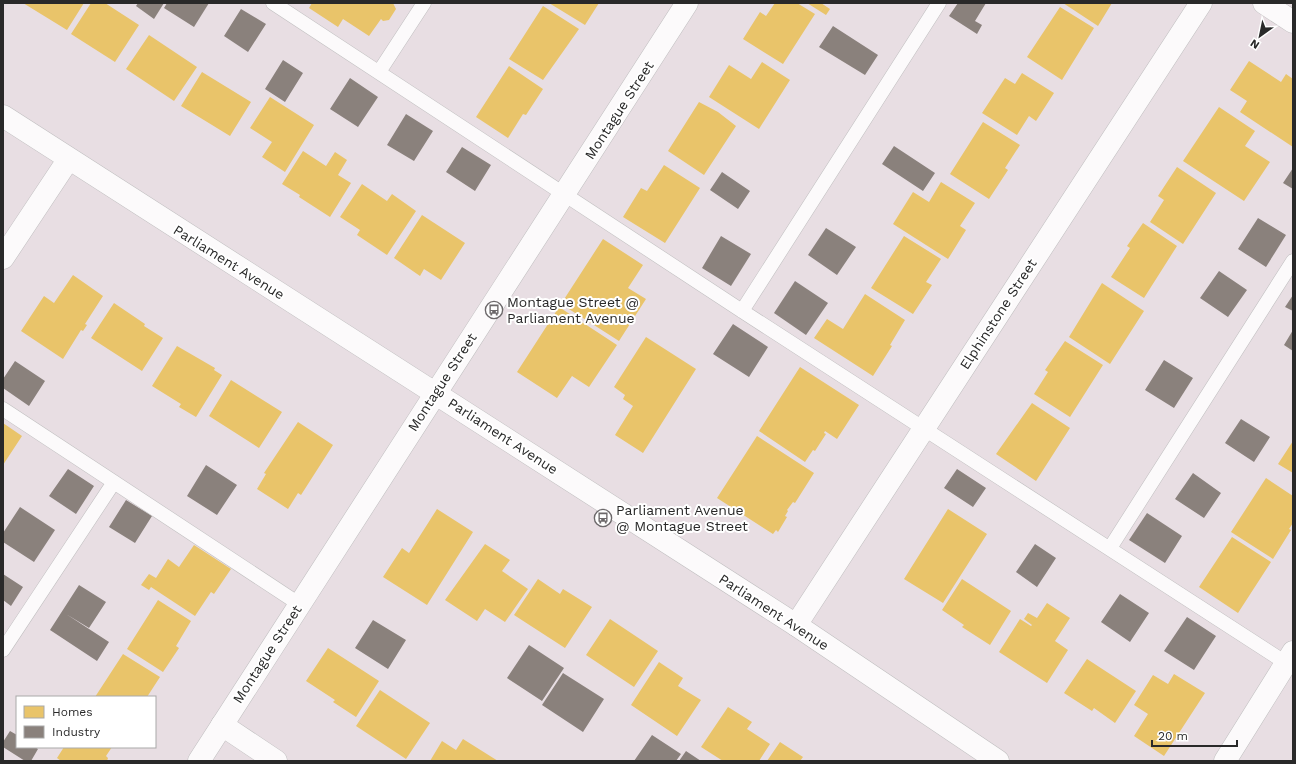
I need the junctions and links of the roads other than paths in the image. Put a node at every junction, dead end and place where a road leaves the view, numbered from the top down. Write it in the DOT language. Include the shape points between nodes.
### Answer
graph roads {
  1 [pos="273,3"];
  2 [pos="424,3"];
  3 [pos="687,3"];
  4 [pos="939,3"];
  5 [pos="1201,3"];
  6 [pos="1264,3"];
  7 [pos="1293,22"];
  8 [pos="379,72"];
  9 [pos="3,116"];
  10 [pos="68,160"];
  11 [pos="564,195"];
  12 [pos="3,258"];
  13 [pos="1293,261"];
  14 [pos="742,311"];
  15 [pos="435,392"];
  16 [pos="3,409"];
  17 [pos="923,428"];
  18 [pos="114,482"];
  19 [pos="1110,548"];
  20 [pos="299,604"];
  21 [pos="796,625"];
  22 [pos="3,650"];
  23 [pos="1290,657"];
  24 [pos="222,725"];
  25 [pos="199,761"];
  26 [pos="276,761"];
  27 [pos="998,761"];
  28 [pos="1225,761"];
  1 -- 8 [label="lane"];
  2 -- 8 [label="lane"];
  3 -- 11 [label="street, Montague Street"];
  4 -- 14 [label="lane"];
  5 -- 17 [label="street, Elphinstone Street"];
  6 -- 7 [label="street"];
  8 -- 11 [label="lane"];
  9 -- 10 [label="street, Parliament Avenue"];
  10 -- 12 [label="street"];
  10 -- 15 [label="street, Parliament Avenue"];
  11 -- 14 [label="lane"];
  11 -- 15 [label="street, Montague Street"];
  13 -- 19 [label="lane"];
  14 -- 17 [label="lane"];
  15 -- 20 [label="street, Montague Street"];
  15 -- 21 [label="street, Parliament Avenue"];
  16 -- 18 [label="lane"];
  17 -- 19 [label="lane"];
  17 -- 21 [label="street, Elphinstone Street"];
  18 -- 20 [label="lane"];
  18 -- 22 [label="lane"];
  19 -- 23 [label="lane"];
  20 -- 24 [label="street, Montague Street"];
  21 -- 27 [label="street, Parliament Avenue"];
  23 -- 28 [label="street"];
  24 -- 25 [label="street, Montague Street"];
  24 -- 26 [label="street"];
}
